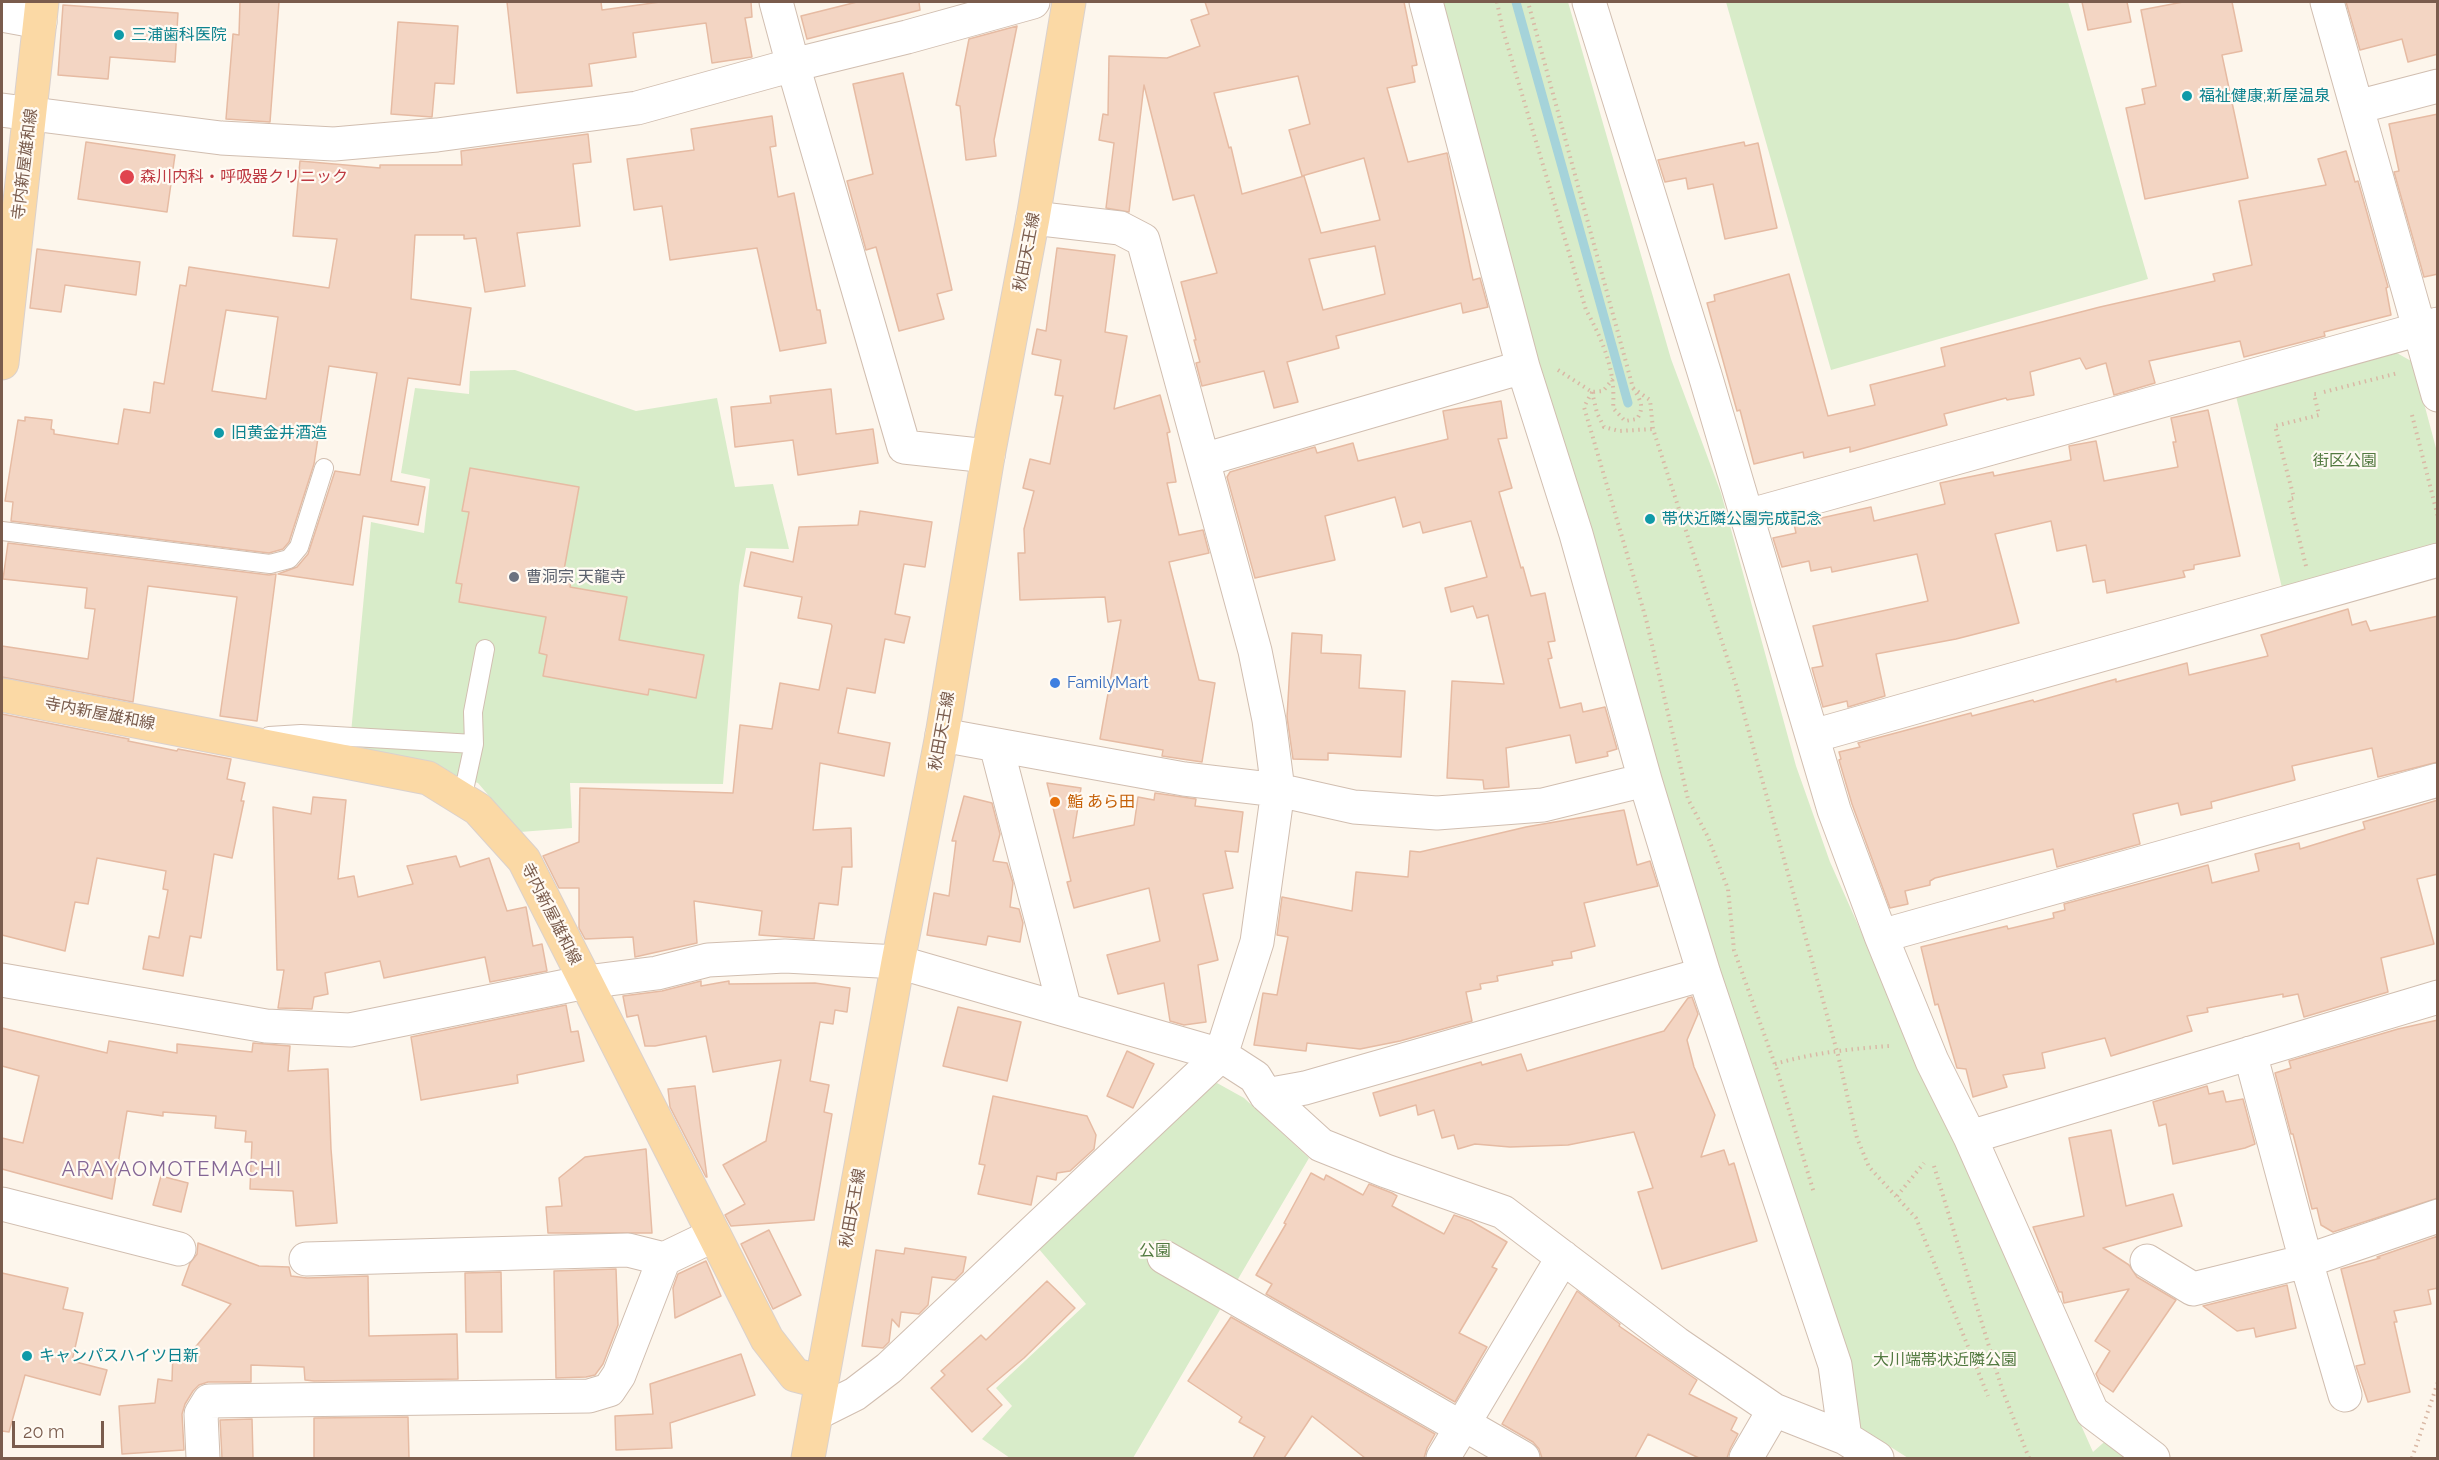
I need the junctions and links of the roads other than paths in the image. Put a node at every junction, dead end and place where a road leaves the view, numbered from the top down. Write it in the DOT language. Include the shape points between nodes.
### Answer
graph roads {
  1 [pos="776,2"];
  2 [pos="1033,2"];
  3 [pos="1069,2"];
  4 [pos="1426,2"];
  5 [pos="1589,2"];
  6 [pos="2327,2"];
  7 [pos="41,12"];
  8 [pos="2,15"];
  9 [pos="793,65"];
  10 [pos="2438,86"];
  11 [pos="2357,107"];
  12 [pos="16,112"];
  13 [pos="1033,218"];
  14 [pos="2429,326"];
  15 [pos="2,363"];
  16 [pos="1523,367"];
  17 [pos="2424,401"];
  18 [pos="988,456"];
  19 [pos="1203,460"];
  20 [pos="324,468"];
  21 [pos="1747,516"];
  22 [pos="2,531"];
  23 [pos="2438,560"];
  24 [pos="485,649"];
  25 [pos="2,695"];
  26 [pos="942,735"];
  27 [pos="1813,736"];
  28 [pos="223,738"];
  29 [pos="474,744"];
  30 [pos="996,746"];
  31 [pos="1645,780"];
  32 [pos="2438,780"];
  33 [pos="1278,790"];
  34 [pos="462,799"];
  35 [pos="1881,936"];
  36 [pos="898,962"];
  37 [pos="1704,974"];
  38 [pos="2,980"];
  39 [pos="586,982"];
  40 [pos="2438,997"];
  41 [pos="1065,1010"];
  42 [pos="2250,1053"];
  43 [pos="1221,1055"];
  44 [pos="1266,1095"];
  45 [pos="1970,1137"];
  46 [pos="2,1204"];
  47 [pos="2438,1216"];
  48 [pos="714,1235"];
  49 [pos="179,1250"];
  50 [pos="1164,1257"];
  51 [pos="1563,1257"];
  52 [pos="306,1259"];
  53 [pos="664,1260"];
  54 [pos="2147,1261"];
  55 [pos="2306,1261"];
  56 [pos="2345,1395"];
  57 [pos="820,1397"];
  58 [pos="1774,1410"];
  59 [pos="1463,1426"];
  60 [pos="1845,1438"];
  61 [pos="807,1455"];
  62 [pos="203,1458"];
  63 [pos="1443,1458"];
  64 [pos="1523,1458"];
  65 [pos="1746,1458"];
  66 [pos="1877,1458"];
  67 [pos="2153,1458"];
  1 -- 9 [label="street"];
  2 -- 9 [label="street"];
  3 -- 13 [label="main road, 秋田天王線"];
  4 -- 16 [label="street"];
  5 -- 21 [label="street"];
  6 -- 11 [label="street"];
  7 -- 8 [label="street"];
  7 -- 12 [label="main road, 寺内新屋雄和線"];
  9 -- 12 [label="street" via="637,108 437,135 333,144 221,138"];
  9 -- 18 [label="street" via="904,447"];
  10 -- 11 [label="street"];
  11 -- 14 [label="street"];
  12 -- 15 [label="main road, 寺内新屋雄和線"];
  13 -- 18 [label="main road, 秋田天王線"];
  13 -- 19 [label="street" via="1120,228 1143,240"];
  14 -- 17 [label="street"];
  14 -- 21 [label="street"];
  16 -- 19 [label="street"];
  16 -- 31 [label="street" via="1576,534"];
  18 -- 26 [label="main road, 秋田天王線"];
  19 -- 33 [label="street" via="1255,651"];
  20 -- 22 [label="lane" via="299,547 289,559 270,564"];
  21 -- 27 [label="street"];
  23 -- 27 [label="street"];
  24 -- 29 [label="lane" via="473,712"];
  25 -- 28 [label="main road, 寺内新屋雄和線"];
  26 -- 30 [label="street"];
  26 -- 36 [label="main road, 秋田天王線"];
  27 -- 35 [label="street" via="1834,810"];
  28 -- 29 [label="lane" via="301,734"];
  28 -- 34 [label="main road, 寺内新屋雄和線" via="428,778"];
  29 -- 34 [label="lane"];
  30 -- 33 [label="street" via="1184,779"];
  30 -- 41 [label="street"];
  31 -- 33 [label="street" via="1543,805 1437,813 1354,807"];
  31 -- 37 [label="street"];
  32 -- 35 [label="street"];
  33 -- 43 [label="street" via="1257,942"];
  34 -- 39 [label="main road, 寺内新屋雄和線" via="477,809 524,860"];
  35 -- 45 [label="street" via="1932,1061"];
  36 -- 39 [label="street" via="785,956 708,960 657,973"];
  36 -- 41 [label="street"];
  36 -- 57 [label="main road, 秋田天王線"];
  37 -- 44 [label="street" via="1305,1088"];
  37 -- 60 [label="street" via="1835,1365"];
  38 -- 39 [label="street" via="266,1026 350,1030"];
  39 -- 48 [label="main road, 寺内新屋雄和線"];
  40 -- 42 [label="street"];
  41 -- 43 [label="street"];
  42 -- 45 [label="street"];
  42 -- 55 [label="street"];
  43 -- 44 [label="street" via="1255,1077"];
  43 -- 57 [label="street" via="889,1368 855,1394"];
  44 -- 51 [label="street" via="1321,1145 1503,1212"];
  45 -- 67 [label="street" via="2092,1412"];
  46 -- 49 [label="street"];
  47 -- 55 [label="street"];
  48 -- 53 [label="street"];
  48 -- 57 [label="main road, 寺内新屋雄和線" via="767,1339 795,1375"];
  50 -- 59 [label="street"];
  51 -- 58 [label="street" via="1676,1343"];
  51 -- 59 [label="street"];
  52 -- 53 [label="street" via="628,1250"];
  53 -- 62 [label="street" via="619,1375 609,1390 589,1396 209,1401 201,1414"];
  54 -- 55 [label="street" via="2193,1289"];
  55 -- 56 [label="street"];
  57 -- 61 [label="main road, 秋田天王線"];
  58 -- 60 [label="street"];
  58 -- 65 [label="street"];
  59 -- 63 [label="street"];
  59 -- 64 [label="street"];
  60 -- 66 [label="street"];
}
